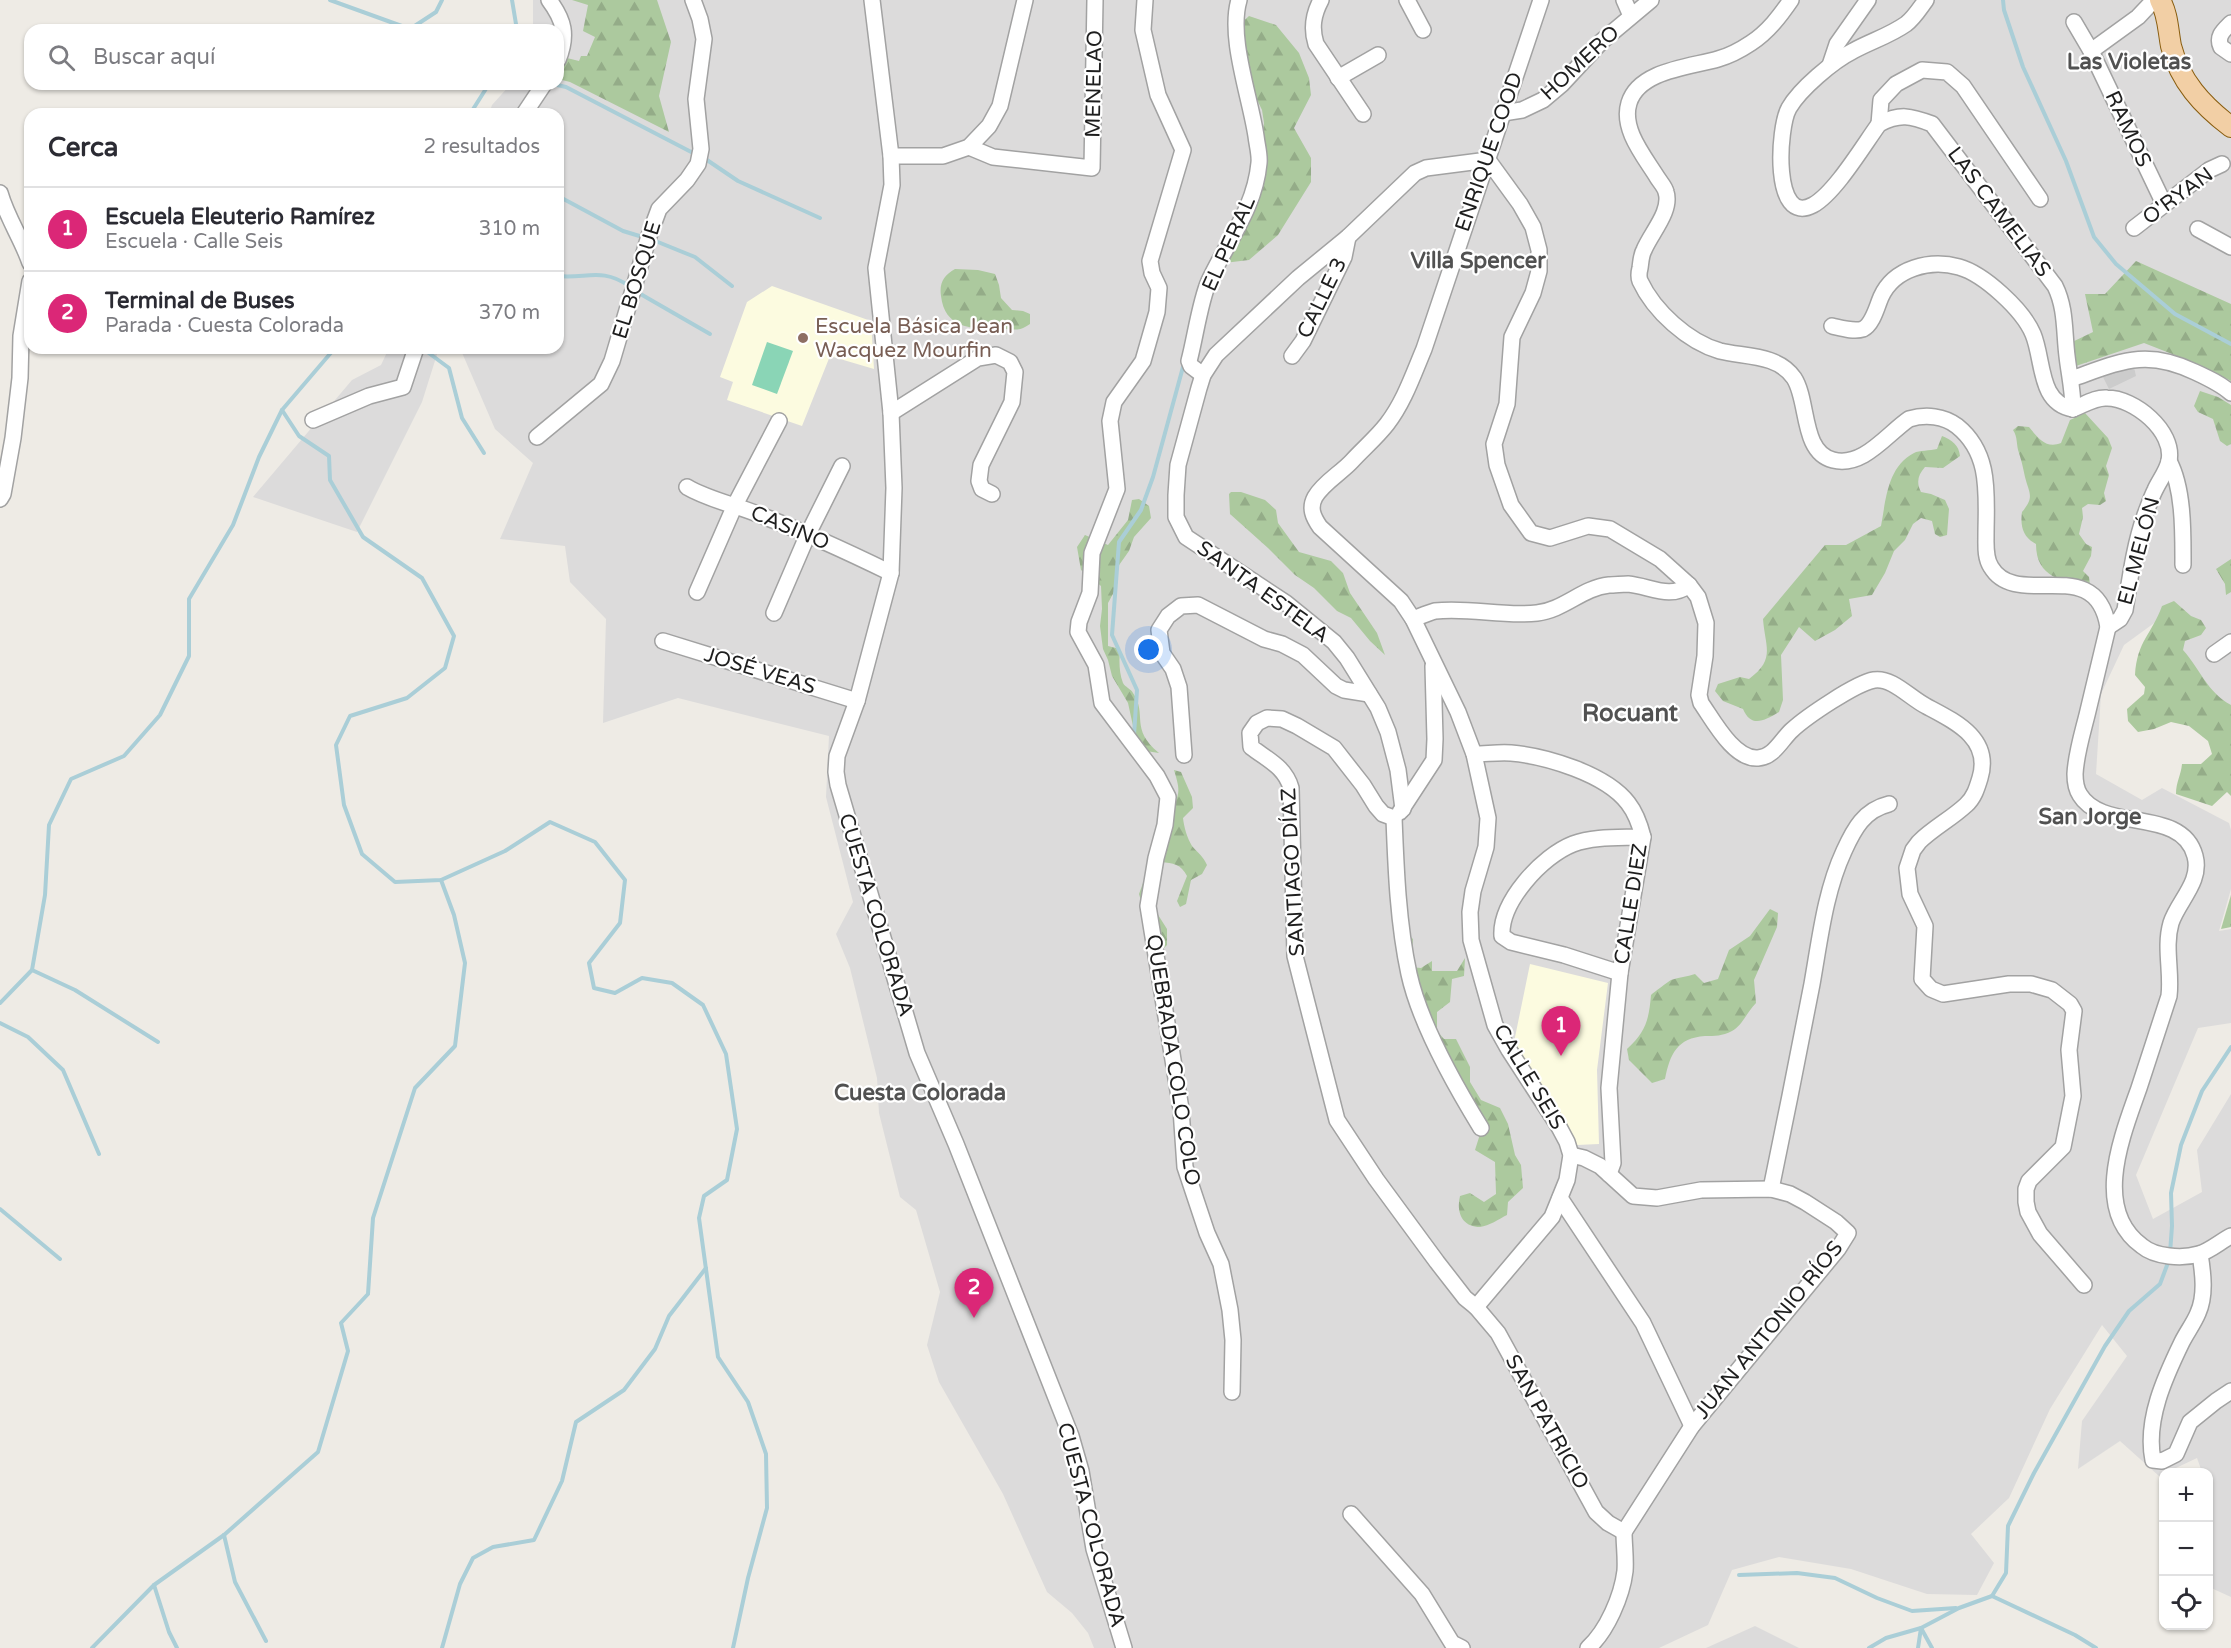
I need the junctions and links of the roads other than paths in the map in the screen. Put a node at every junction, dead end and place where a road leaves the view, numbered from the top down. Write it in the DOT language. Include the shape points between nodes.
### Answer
graph roads {
  1 [pos="549,0"];
  2 [pos="693,0"];
  3 [pos="872,0"];
  4 [pos="1025,0"];
  5 [pos="1095,0"];
  6 [pos="1145,0"];
  7 [pos="1239,0"];
  8 [pos="1321,0"];
  9 [pos="1407,0"];
  10 [pos="1541,0"];
  11 [pos="1624,0"];
  12 [pos="1651,0"];
  13 [pos="1791,0"];
  14 [pos="1868,0"];
  15 [pos="1926,0"];
  16 [pos="2154,0"];
  17 [pos="2160,0"];
  18 [pos="1631,16"];
  19 [pos="2074,22"];
  20 [pos="2231,23"];
  21 [pos="562,24"];
  22 [pos="1423,30"];
  23 [pos="2091,51"];
  24 [pos="2231,54"];
  25 [pos="1378,55"];
  26 [pos="1830,65"];
  27 [pos="1338,78"];
  28 [pos="540,90"];
  29 [pos="528,108"];
  30 [pos="1503,113"];
  31 [pos="1363,114"];
  32 [pos="1879,124"];
  33 [pos="2231,127"];
  34 [pos="969,147"];
  35 [pos="891,156"];
  36 [pos="1488,160"];
  37 [pos="2222,164"];
  38 [pos="0,193"];
  39 [pos="2040,199"];
  40 [pos="2163,204"];
  41 [pos="2134,228"];
  42 [pos="2198,229"];
  43 [pos="1348,237"];
  44 [pos="24,247"];
  45 [pos="2231,247"];
  46 [pos="24,318"];
  47 [pos="1832,326"];
  48 [pos="414,354"];
  49 [pos="1292,356"];
  50 [pos="1203,375"];
  51 [pos="2071,380"];
  52 [pos="2231,393"];
  53 [pos="2073,409"];
  54 [pos="891,413"];
  55 [pos="313,420"];
  56 [pos="779,421"];
  57 [pos="537,437"];
  58 [pos="2169,460"];
  59 [pos="842,466"];
  60 [pos="687,487"];
  61 [pos="992,494"];
  62 [pos="0,499"];
  63 [pos="735,505"];
  64 [pos="808,534"];
  65 [pos="2183,565"];
  66 [pos="891,573"];
  67 [pos="1689,585"];
  68 [pos="697,592"];
  69 [pos="774,613"];
  70 [pos="1413,618"];
  71 [pos="2108,627"];
  72 [pos="663,641"];
  73 [pos="2231,642"];
  74 [pos="2214,654"];
  75 [pos="1433,658"];
  76 [pos="1369,694"];
  77 [pos="857,702"];
  78 [pos="1184,754"];
  79 [pos="1474,754"];
  80 [pos="1889,804"];
  81 [pos="1399,814"];
  82 [pos="1642,837"];
  83 [pos="1620,973"];
  84 [pos="1481,1128"];
  85 [pos="1571,1155"];
  86 [pos="1609,1174"];
  87 [pos="1771,1190"];
  88 [pos="1560,1198"];
  89 [pos="2231,1236"];
  90 [pos="2200,1254"];
  91 [pos="2084,1285"];
  92 [pos="1476,1307"];
  93 [pos="2231,1391"];
  94 [pos="1232,1392"];
  95 [pos="1692,1426"];
  96 [pos="1351,1514"];
  97 [pos="1624,1532"];
  98 [pos="1124,1648"];
  99 [pos="1462,1648"];
  100 [pos="1588,1648"];
  1 -- 21 [label="street"];
  2 -- 57 [label="street, EL BOSQUE" via="704,39 696,99 701,149 698,164 659,209 612,361 601,384"];
  3 -- 35 [label="street, CUESTA COLORADA"];
  4 -- 34 [label="street" via="1000,106 989,126"];
  5 -- 34 [label="street, MENELAO" via="1092,168 993,157"];
  6 -- 94 [label="street, QUEBRADA COLO COLO" via="1143,30 1158,96 1182,150 1150,261 1159,288 1158,312 1143,361 1114,402 1110,421 1117,489 1092,553 1090,593 1078,632 1096,665 1102,703 1168,796 1148,906 1181,1109 1185,1167 1221,1264 1230,1310"];
  7 -- 50 [label="street, EL PERAL" via="1236,36 1260,162 1245,218 1208,283 1189,361"];
  8 -- 27 [label="street" via="1313,16 1312,33"];
  9 -- 22 [label="street"];
  10 -- 30 [label="street, ENRIQUE COOD"];
  11 -- 18 [label="street"];
  12 -- 18 [label="street, HOMERO"];
  13 -- 71 [label="street" via="1779,19 1752,42 1720,59 1657,76 1632,96 1628,126 1667,193 1666,210 1642,253 1639,279 1650,297 1691,338 1718,350 1758,357 1785,368 1794,377 1814,446 1822,456 1842,461 1861,457 1909,419 1935,417 1950,421 1978,450 1984,468 1986,553 1990,566 2007,582 2071,586 2088,593 2101,604"];
  14 -- 26 [label="street" via="1837,44"];
  15 -- 26 [label="street" via="1908,22"];
  16 -- 23 [label="street" via="2138,17"];
  17 -- 33 [label="main road" via="2179,70 2194,95"];
  18 -- 30 [label="street, HOMERO" via="1543,100 1522,110"];
  19 -- 23 [label="street, RAMOS"];
  20 -- 24 [label="street" via="2219,39"];
  23 -- 40 [label="street, RAMOS"];
  25 -- 27 [label="street"];
  26 -- 32 [label="street" via="1790,105 1784,117 1781,170 1792,205 1800,209 1812,206 1827,196"];
  27 -- 31 [label="street"];
  28 -- 29 [label="street"];
  30 -- 36 [label="street, ENRIQUE COOD"];
  32 -- 39 [label="street" via="1881,100 1896,84 1922,70 1947,72 1963,86"];
  32 -- 51 [label="street, LAS CAMELIAS" via="1903,116 1932,124 2055,286 2064,315"];
  34 -- 35 [label="street" via="943,156"];
  35 -- 54 [label="street, CUESTA COLORADA" via="892,185 876,268"];
  36 -- 43 [label="street, SANTA ESTELA" via="1415,173"];
  36 -- 67 [label="street" via="1520,204 1533,227 1539,250 1539,272 1533,293 1512,337 1508,404 1494,444 1511,506 1531,533 1550,538 1588,526 1610,529 1660,559"];
  36 -- 70 [label="street, ENRIQUE COOD" via="1407,390 1387,424 1324,486 1312,507 1312,516 1320,526 1401,601"];
  37 -- 40 [label="street, O'RYAN"];
  38 -- 44 [label="street"];
  40 -- 41 [label="street, O'RYAN"];
  42 -- 45 [label="street"];
  43 -- 49 [label="street, CALLE 3" via="1344,257"];
  43 -- 50 [label="street, SANTA ESTELA" via="1216,355"];
  46 -- 62 [label="street" via="13,438"];
  47 -- 53 [label="street" via="1864,328 1886,286 1908,270 1925,265 1960,267 1974,273 2025,317 2054,401"];
  48 -- 55 [label="street" via="403,387 369,396"];
  50 -- 76 [label="street, SANTA ESTELA" via="1178,465 1176,517 1186,537 1286,603 1334,642"];
  51 -- 52 [label="street" via="2129,360 2163,359"];
  51 -- 53 [label="street, LAS CAMELIAS"];
  53 -- 58 [label="street" via="2094,399 2130,403 2162,431"];
  54 -- 61 [label="street" via="978,357 996,355 1010,362 1015,372 1012,402 981,465 982,489"];
  54 -- 66 [label="street, CUESTA COLORADA"];
  56 -- 63 [label="street"];
  58 -- 65 [label="street" via="2177,479"];
  58 -- 71 [label="street, EL MELÓN" via="2144,518 2125,610"];
  59 -- 64 [label="street"];
  60 -- 63 [label="street, CASINO" via="702,496"];
  63 -- 64 [label="street, CASINO"];
  63 -- 68 [label="street"];
  64 -- 66 [label="street, CASINO"];
  64 -- 69 [label="street"];
  66 -- 77 [label="street, CUESTA COLORADA"];
  67 -- 70 [label="street" via="1667,593 1627,584 1606,586 1588,591 1554,610 1536,613 1455,610"];
  67 -- 91 [label="street" via="1698,597 1706,623 1701,703 1741,754 1759,758 1768,755 1801,723 1851,690 1874,680 1889,682 1974,737 1983,759 1974,795 1919,842 1907,868 1910,894 1925,926 1922,979 1943,994 2031,984 2052,990 2074,1011 2069,1050 2073,1096 2063,1147 2029,1181 2025,1202 2040,1234"];
  70 -- 75 [label="street, CALLE SEIS"];
  71 -- 90 [label="street" via="2077,757 2076,786 2086,803 2100,811 2178,833 2196,857 2193,882 2171,924 2167,958 2169,996 2117,1155 2114,1183 2118,1210 2136,1242 2154,1253"];
  72 -- 77 [label="street, JOSÉ VEAS"];
  73 -- 74 [label="street"];
  75 -- 79 [label="street, CALLE SEIS"];
  75 -- 81 [label="street" via="1434,760"];
  76 -- 78 [label="street" via="1336,686 1304,655 1282,644 1264,639 1198,605 1181,606 1159,630 1162,652 1179,687"];
  76 -- 81 [label="street, SANTA ESTELA" via="1388,732 1398,770"];
  77 -- 98 [label="street, CUESTA COLORADA" via="836,765 845,815 917,1053 1071,1436 1094,1549"];
  79 -- 82 [label="street, CALLE DIEZ" via="1511,753 1584,772 1607,784 1628,802 1641,826"];
  79 -- 85 [label="street, CALLE SEIS" via="1488,833 1473,891 1471,940 1495,1025 1559,1127"];
  80 -- 87 [label="street" via="1870,810 1863,818 1836,870"];
  81 -- 84 [label="street, SANTA ESTELA" via="1398,899 1409,976 1431,1035"];
  81 -- 92 [label="street, SANTIAGO DÍAZ" via="1383,814 1335,748 1282,719 1267,718 1250,733 1251,747 1280,767 1291,788 1295,956 1337,1120 1437,1262"];
  82 -- 83 [label="street, CALLE DIEZ"];
  82 -- 83 [label="street" via="1592,839 1559,851 1528,878 1502,923 1502,936 1511,942"];
  83 -- 86 [label="street, CALLE DIEZ" via="1609,1088 1613,1163"];
  85 -- 86 [label="street, JUAN ANTONIO RÍOS" via="1584,1158"];
  85 -- 88 [label="street, CALLE SEIS"];
  86 -- 87 [label="street, JUAN ANTONIO RÍOS" via="1633,1196 1657,1198 1701,1190"];
  87 -- 95 [label="street, JUAN ANTONIO RÍOS" via="1805,1202 1848,1233"];
  88 -- 92 [label="street, CALLE SEIS" via="1552,1217"];
  88 -- 95 [label="street" via="1642,1323"];
  89 -- 90 [label="street"];
  90 -- 93 [label="street" via="2204,1279 2199,1312 2165,1377 2153,1423 2153,1460 2162,1461 2176,1454 2190,1422"];
  92 -- 97 [label="street, SAN PATRICIO" via="1498,1333 1596,1512"];
  95 -- 97 [label="street, JUAN ANTONIO RÍOS"];
  96 -- 99 [label="street" via="1422,1594 1452,1644"];
  97 -- 100 [label="street" via="1625,1571 1617,1600 1598,1639"];
}
